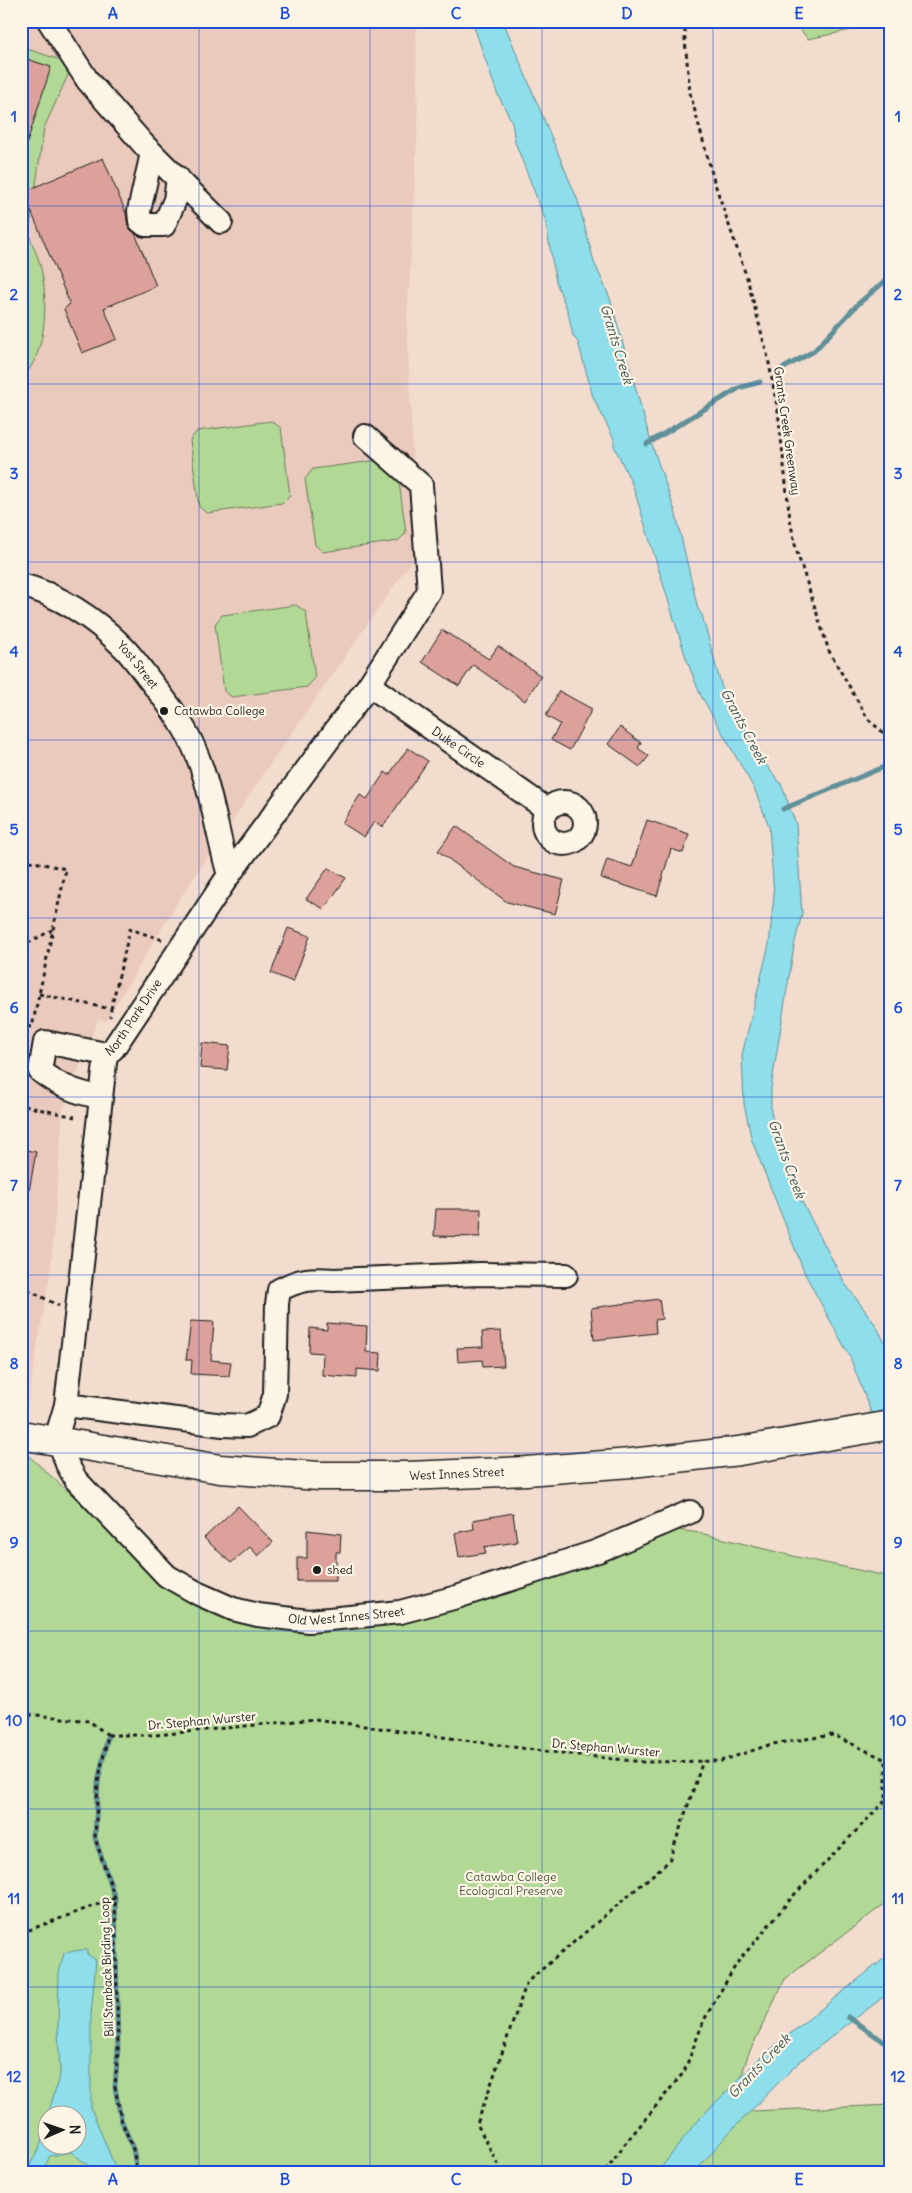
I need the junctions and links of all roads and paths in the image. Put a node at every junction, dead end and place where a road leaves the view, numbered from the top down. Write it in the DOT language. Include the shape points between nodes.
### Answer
graph roads {
  1 [pos="49,21"];
  2 [pos="685,21"];
  3 [pos="152,153"];
  4 [pos="178,178"];
  5 [pos="221,222"];
  6 [pos="365,436"];
  7 [pos="21,585"];
  8 [pos="369,686"];
  9 [pos="891,740"];
  10 [pos="548,810"];
  11 [pos="21,859"];
  12 [pos="229,875"];
  13 [pos="53,929"];
  14 [pos="164,940"];
  15 [pos="21,947"];
  16 [pos="39,994"];
  17 [pos="111,1009"];
  18 [pos="21,1025"];
  19 [pos="108,1026"];
  20 [pos="106,1054"];
  21 [pos="100,1097"];
  22 [pos="75,1117"];
  23 [pos="22,1118"];
  24 [pos="21,1130"];
  25 [pos="566,1275"];
  26 [pos="21,1286"];
  27 [pos="59,1306"];
  28 [pos="66,1405"];
  29 [pos="891,1425"];
  30 [pos="21,1435"];
  31 [pos="58,1443"];
  32 [pos="690,1512"];
  33 [pos="21,1716"];
  34 [pos="108,1735"];
  35 [pos="703,1761"];
  36 [pos="115,1898"];
  37 [pos="21,1933"];
  38 [pos="137,2172"];
  39 [pos="502,2172"];
  40 [pos="605,2172"];
  1 -- 3 [label="street" via="88,80"];
  2 -- 9 [label="path, Grants Creek Greenway" via="690,93 768,358 796,549 830,651 868,719"];
  3 -- 4 [label="street"];
  3 -- 4 [label="street" via="139,211 140,221 145,225 164,225 175,200"];
  4 -- 5 [label="street"];
  6 -- 8 [label="street, North Park Drive" via="422,485 429,591"];
  7 -- 12 [label="street, Yost Street" via="58,600 93,620 122,646 159,692 186,730 202,770"];
  8 -- 10 [label="street, Duke Circle"];
  8 -- 12 [label="street, North Park Drive"];
  11 -- 13 [label="path" via="66,870"];
  12 -- 20 [label="street, North Park Drive" via="113,1049"];
  13 -- 15 [label="path"];
  13 -- 16 [label="path"];
  14 -- 17 [label="path" via="130,929"];
  16 -- 17 [label="path"];
  16 -- 18 [label="path" via="32,1027"];
  17 -- 19 [label="path"];
  20 -- 21 [label="street, North Park Drive"];
  20 -- 21 [label="street" via="45,1042 40,1071 54,1082 77,1092"];
  21 -- 28 [label="street, North Park Drive"];
  22 -- 23 [label="path" via="25,1106"];
  23 -- 24 [label="path"];
  25 -- 28 [label="street" via="480,1274 296,1281 279,1290 276,1304 275,1394 268,1416 247,1426"];
  26 -- 27 [label="path"];
  28 -- 31 [label="street, North Park Drive"];
  29 -- 31 [label="main road, West Innes Street" via="739,1451 631,1463 408,1476 318,1476 220,1469"];
  30 -- 31 [label="main road, West Innes Street"];
  31 -- 32 [label="street, Old West Innes Street" via="76,1480 167,1576 233,1610 301,1620 400,1612 457,1597 598,1551"];
  33 -- 34 [label="path" via="89,1721"];
  34 -- 35 [label="path, Dr. Stephan Wurster" via="156,1736 315,1720 643,1762"];
  34 -- 36 [label="path, Bill Stanback Birding Loop" via="98,1782 95,1838"];
  35 -- 39 [label="path" via="669,1861 527,1982 477,2124"];
  35 -- 40 [label="path, Dr. Stephan Wurster" via="721,1761 772,1744 833,1735 886,1760 886,1800 794,1894 738,1963 704,2020 684,2072"];
  36 -- 37 [label="path"];
  36 -- 38 [label="path, Bill Stanback Birding Loop" via="118,2049 115,2087"];
}
